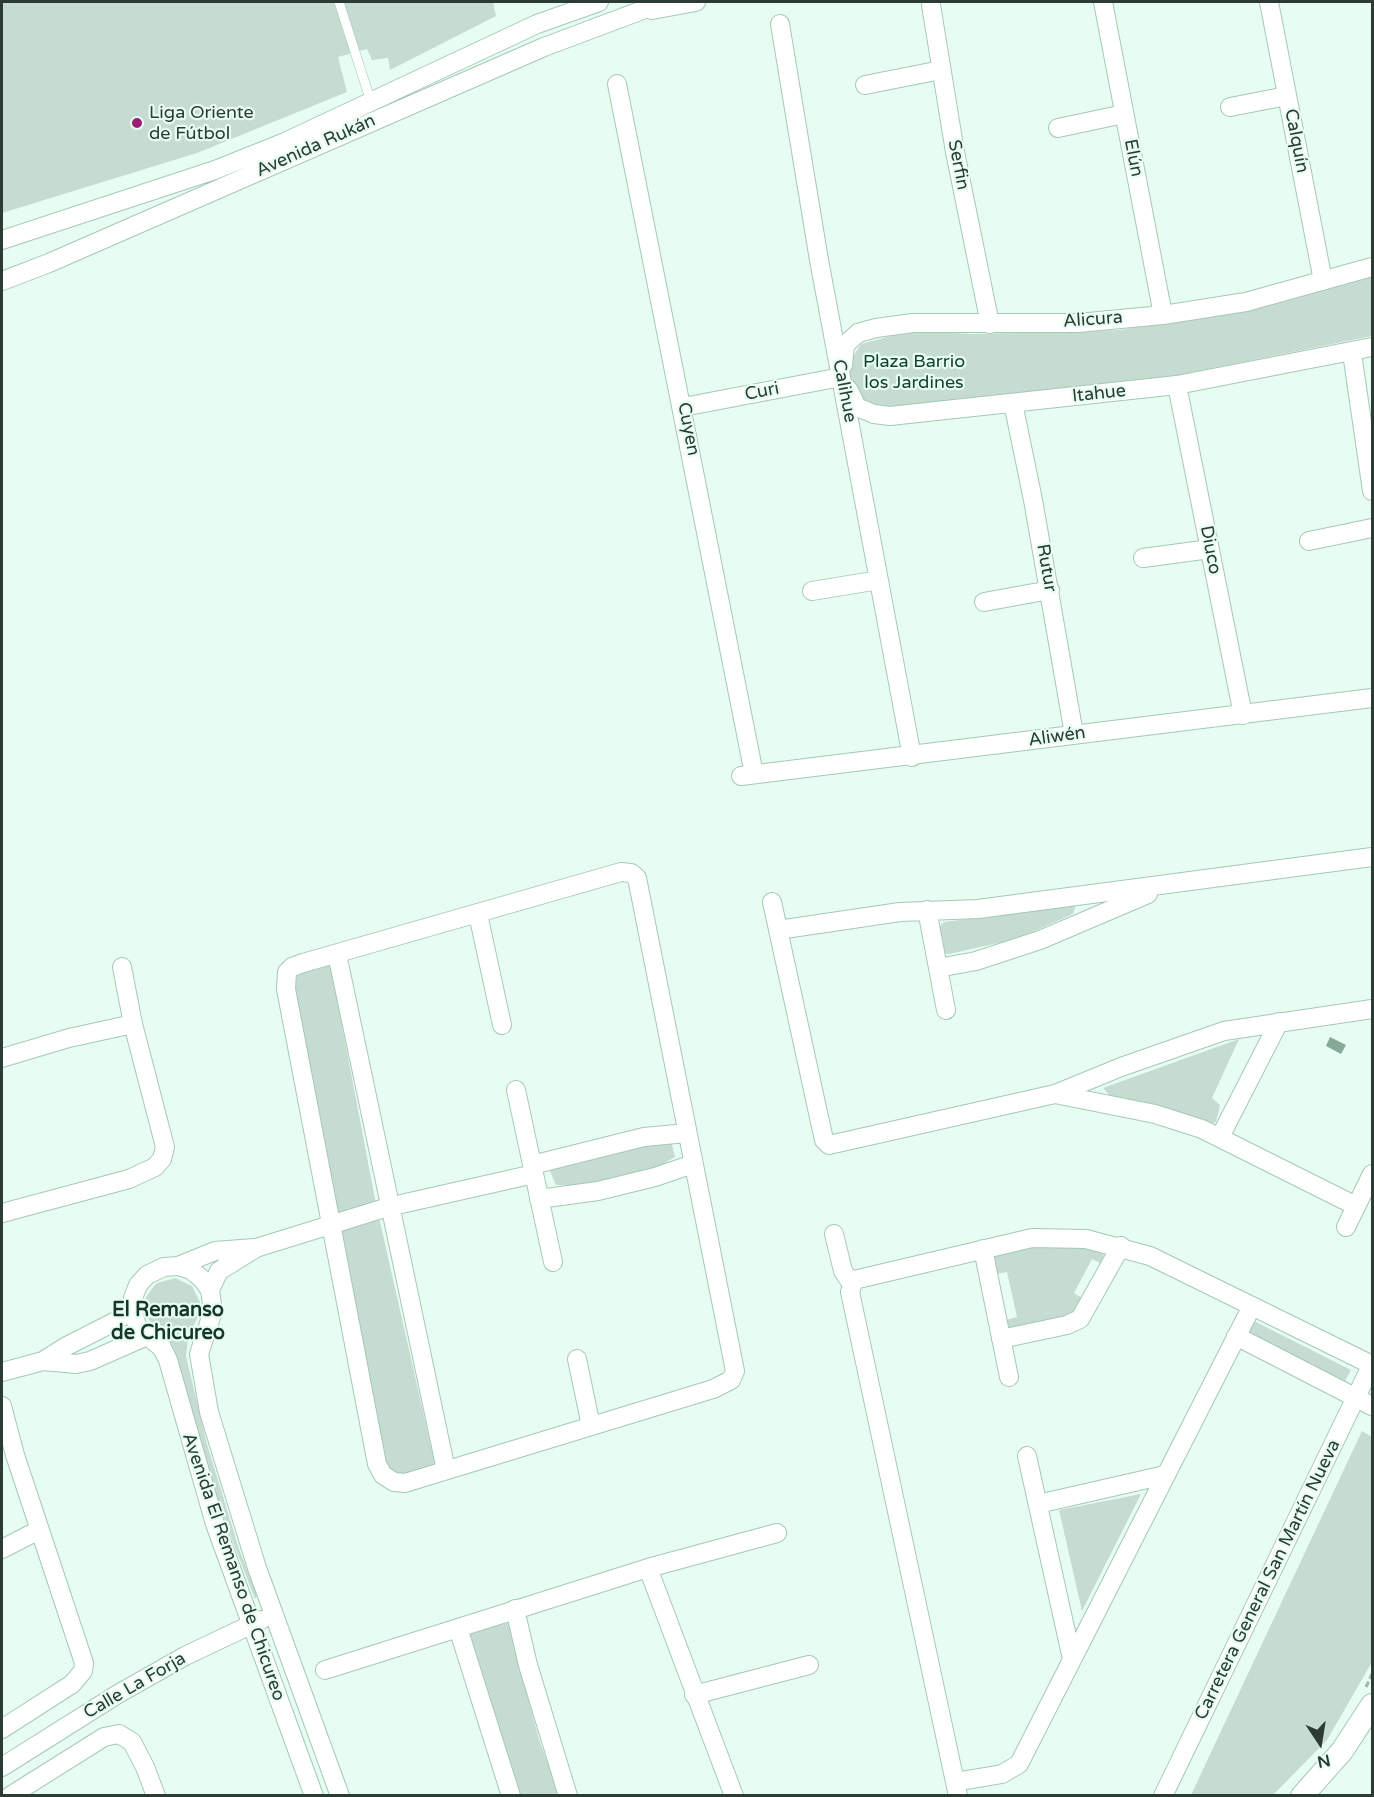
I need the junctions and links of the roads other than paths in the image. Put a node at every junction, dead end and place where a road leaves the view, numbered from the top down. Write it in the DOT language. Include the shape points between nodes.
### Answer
graph roads {
  1 [pos="339,2"];
  2 [pos="599,2"];
  3 [pos="664,2"];
  4 [pos="696,2"];
  5 [pos="1102,2"];
  6 [pos="1269,2"];
  7 [pos="931,5"];
  8 [pos="632,14"];
  9 [pos="780,24"];
  10 [pos="941,70"];
  11 [pos="617,84"];
  12 [pos="865,85"];
  13 [pos="1287,96"];
  14 [pos="371,103"];
  15 [pos="1230,107"];
  16 [pos="1124,114"];
  17 [pos="1058,128"];
  18 [pos="2,240"];
  19 [pos="1372,267"];
  20 [pos="2,281"];
  21 [pos="1323,281"];
  22 [pos="1163,315"];
  23 [pos="990,324"];
  24 [pos="1372,347"];
  25 [pos="1352,353"];
  26 [pos="842,377"];
  27 [pos="1177,385"];
  28 [pos="1013,403"];
  29 [pos="684,407"];
  30 [pos="1372,490"];
  31 [pos="1372,528"];
  32 [pos="1309,541"];
  33 [pos="1210,549"];
  34 [pos="1143,558"];
  35 [pos="879,580"];
  36 [pos="1050,590"];
  37 [pos="812,591"];
  38 [pos="984,602"];
  39 [pos="1372,698"];
  40 [pos="1243,715"];
  41 [pos="1074,734"];
  42 [pos="912,757"];
  43 [pos="748,775"];
  44 [pos="1372,857"];
  45 [pos="1166,886"];
  46 [pos="772,903"];
  47 [pos="927,910"];
  48 [pos="478,914"];
  49 [pos="778,930"];
  50 [pos="337,954"];
  51 [pos="122,967"];
  52 [pos="938,968"];
  53 [pos="1372,1009"];
  54 [pos="946,1010"];
  55 [pos="1279,1022"];
  56 [pos="133,1024"];
  57 [pos="502,1025"];
  58 [pos="2,1058"];
  59 [pos="516,1090"];
  60 [pos="1055,1094"];
  61 [pos="687,1133"];
  62 [pos="1220,1137"];
  63 [pos="693,1164"];
  64 [pos="533,1169"];
  65 [pos="1372,1174"];
  66 [pos="539,1199"];
  67 [pos="1356,1206"];
  68 [pos="388,1208"];
  69 [pos="2,1213"];
  70 [pos="332,1224"];
  71 [pos="1346,1227"];
  72 [pos="834,1233"];
  73 [pos="1121,1246"];
  74 [pos="256,1248"];
  75 [pos="983,1249"];
  76 [pos="553,1262"];
  77 [pos="178,1266"];
  78 [pos="851,1283"];
  79 [pos="210,1290"];
  80 [pos="132,1305"];
  81 [pos="1252,1306"];
  82 [pos="147,1336"];
  83 [pos="1236,1336"];
  84 [pos="1001,1339"];
  85 [pos="577,1359"];
  86 [pos="43,1361"];
  87 [pos="1372,1365"];
  88 [pos="2,1372"];
  89 [pos="1009,1377"];
  90 [pos="1356,1398"];
  91 [pos="2,1406"];
  92 [pos="1372,1406"];
  93 [pos="591,1426"];
  94 [pos="1027,1456"];
  95 [pos="446,1470"];
  96 [pos="1165,1475"];
  97 [pos="1038,1504"];
  98 [pos="39,1530"];
  99 [pos="777,1533"];
  100 [pos="2,1550"];
  101 [pos="648,1568"];
  102 [pos="515,1609"];
  103 [pos="273,1614"];
  104 [pos="250,1624"];
  105 [pos="458,1628"];
  106 [pos="1072,1659"];
  107 [pos="808,1665"];
  108 [pos="325,1670"];
  109 [pos="694,1695"];
  110 [pos="1372,1704"];
  111 [pos="2,1729"];
  112 [pos="2,1767"];
  113 [pos="957,1789"];
  114 [pos="10,1796"];
  115 [pos="156,1796"];
  116 [pos="314,1796"];
  117 [pos="340,1796"];
  118 [pos="511,1796"];
  119 [pos="568,1796"];
  120 [pos="734,1796"];
  121 [pos="1163,1796"];
  122 [pos="1302,1796"];
  1 -- 14 [label="lane"];
  2 -- 14 [label="street" via="527,29"];
  3 -- 8 [label="street, Avenida Rukán"];
  4 -- 8 [label="street, Avenida Rukán"];
  5 -- 16 [label="street, Elún"];
  6 -- 13 [label="street, Calquín"];
  7 -- 10 [label="street, Serfin"];
  8 -- 20 [label="street, Avenida Rukán" via="544,47"];
  9 -- 26 [label="street, Calihue"];
  10 -- 12 [label="street"];
  10 -- 23 [label="street, Serfin"];
  11 -- 29 [label="street, Cuyen"];
  13 -- 15 [label="street"];
  13 -- 21 [label="street, Calquín"];
  14 -- 18 [label="street" via="215,170"];
  16 -- 17 [label="street"];
  16 -- 22 [label="street, Elún"];
  19 -- 21 [label="street, Alicura"];
  21 -- 22 [label="street, Alicura" via="1246,302"];
  22 -- 23 [label="street, Alicura" via="1078,323"];
  23 -- 26 [label="street, Alicura" via="913,323 858,333 845,345"];
  24 -- 25 [label="street, Itahue"];
  25 -- 27 [label="street, Itahue"];
  25 -- 30 [label="street"];
  26 -- 28 [label="street, Itahue" via="857,407 874,414 890,416"];
  26 -- 29 [label="street, Curi"];
  26 -- 35 [label="street, Calihue"];
  27 -- 28 [label="street, Itahue"];
  27 -- 33 [label="street, Diuco"];
  28 -- 36 [label="street, Rutur"];
  29 -- 43 [label="street, Cuyen"];
  31 -- 32 [label="street"];
  33 -- 34 [label="street"];
  33 -- 40 [label="street, Diuco"];
  35 -- 37 [label="street"];
  35 -- 42 [label="street, Calihue"];
  36 -- 38 [label="street"];
  36 -- 41 [label="street, Rutur"];
  39 -- 40 [label="street, Aliwén"];
  40 -- 41 [label="street, Aliwén"];
  41 -- 42 [label="street, Aliwén"];
  42 -- 43 [label="street, Aliwén"];
  44 -- 45 [label="street"];
  45 -- 47 [label="street" via="978,909"];
  45 -- 52 [label="street" via="1030,943 976,961"];
  46 -- 49 [label="street"];
  47 -- 49 [label="street"];
  47 -- 52 [label="street"];
  48 -- 50 [label="street"];
  48 -- 57 [label="street"];
  48 -- 61 [label="street" via="621,872 637,878"];
  49 -- 60 [label="street" via="826,1143 831,1145"];
  50 -- 68 [label="street"];
  50 -- 70 [label="street" via="292,967 286,978"];
  51 -- 56 [label="street"];
  52 -- 54 [label="street"];
  53 -- 55 [label="street"];
  55 -- 60 [label="street" via="1187,1042"];
  55 -- 62 [label="street"];
  56 -- 58 [label="street"];
  56 -- 69 [label="street" via="165,1147 162,1159 155,1167 129,1179"];
  59 -- 64 [label="street"];
  60 -- 62 [label="street" via="1155,1114"];
  61 -- 63 [label="street"];
  61 -- 64 [label="street" via="644,1137"];
  62 -- 67 [label="street"];
  63 -- 66 [label="street" via="598,1191"];
  63 -- 93 [label="street" via="735,1371 731,1380 713,1389"];
  64 -- 66 [label="street"];
  64 -- 68 [label="street"];
  65 -- 67 [label="street"];
  66 -- 76 [label="street"];
  67 -- 71 [label="street"];
  68 -- 70 [label="street"];
  68 -- 95 [label="street"];
  70 -- 74 [label="street"];
  70 -- 95 [label="street" via="379,1470 399,1483"];
  72 -- 78 [label="street" via="843,1271"];
  73 -- 75 [label="street" via="1046,1237"];
  73 -- 81 [label="street"];
  73 -- 84 [label="street" via="1080,1319"];
  74 -- 77 [label="street" via="215,1251"];
  74 -- 79 [label="street" via="219,1272"];
  75 -- 78 [label="street"];
  75 -- 84 [label="street"];
  77 -- 79 [label="street" via="197,1274"];
  77 -- 80 [label="street" via="147,1275 135,1291"];
  78 -- 113 [label="street" via="852,1304"];
  79 -- 103 [label="street, Avenida El Remanso de Chicureo" via="213,1311 199,1354 201,1377 241,1521"];
  80 -- 82 [label="street, Avenida El Remanso de Chicureo" via="135,1322"];
  80 -- 86 [label="street" via="118,1320"];
  81 -- 83 [label="street"];
  81 -- 87 [label="street"];
  82 -- 86 [label="street" via="90,1361"];
  82 -- 104 [label="street, Avenida El Remanso de Chicureo" via="162,1348 168,1360 200,1476"];
  83 -- 90 [label="street"];
  83 -- 96 [label="street"];
  84 -- 89 [label="street"];
  85 -- 93 [label="street"];
  86 -- 88 [label="street"];
  87 -- 90 [label="street, Carretera General San Martín Nueva"];
  90 -- 92 [label="street"];
  90 -- 121 [label="street, Carretera General San Martín Nueva"];
  91 -- 98 [label="street"];
  93 -- 95 [label="street"];
  94 -- 97 [label="street"];
  96 -- 97 [label="street"];
  96 -- 106 [label="street"];
  97 -- 106 [label="street"];
  98 -- 100 [label="street"];
  98 -- 111 [label="street" via="84,1663 83,1671 72,1684"];
  99 -- 101 [label="street"];
  101 -- 102 [label="street"];
  101 -- 109 [label="street"];
  102 -- 105 [label="street"];
  102 -- 119 [label="street"];
  103 -- 104 [label="street, Calle La Forja"];
  103 -- 117 [label="street, Avenida El Remanso de Chicureo"];
  104 -- 112 [label="street, Calle La Forja" via="118,1694"];
  104 -- 116 [label="street, Avenida El Remanso de Chicureo"];
  105 -- 108 [label="street"];
  105 -- 118 [label="street"];
  106 -- 113 [label="street" via="1016,1768"];
  107 -- 109 [label="street"];
  109 -- 120 [label="street"];
  110 -- 122 [label="street" via="1342,1751"];
  114 -- 115 [label="street" via="104,1737 119,1734 132,1742"];
}
